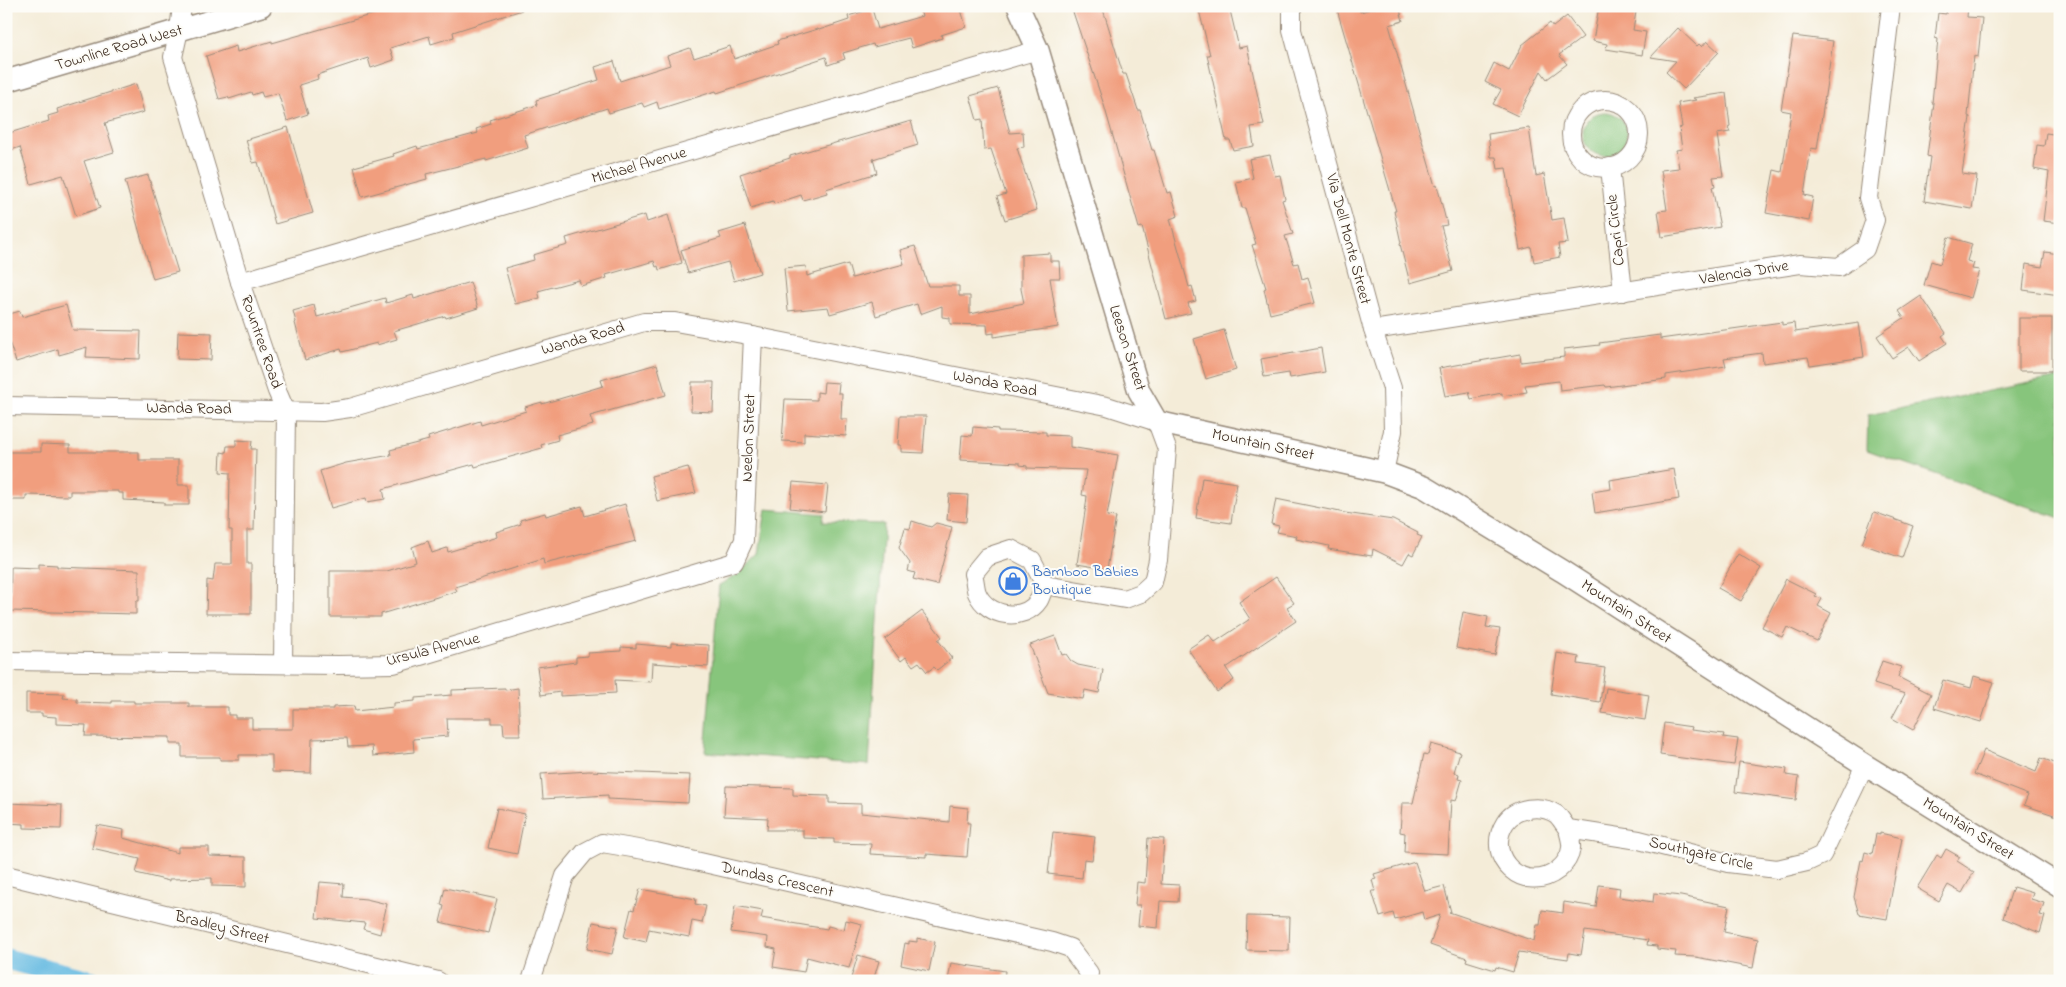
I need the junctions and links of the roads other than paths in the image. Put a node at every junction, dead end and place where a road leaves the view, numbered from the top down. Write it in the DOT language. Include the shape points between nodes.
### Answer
graph roads {
  1 [pos="182,6"];
  2 [pos="261,6"];
  3 [pos="1018,6"];
  4 [pos="1292,6"];
  5 [pos="1891,6"];
  6 [pos="179,30"];
  7 [pos="1038,50"];
  8 [pos="6,81"];
  9 [pos="1610,167"];
  10 [pos="240,282"];
  11 [pos="1623,292"];
  12 [pos="1373,330"];
  13 [pos="753,336"];
  14 [pos="6,406"];
  15 [pos="286,412"];
  16 [pos="1158,422"];
  17 [pos="1384,472"];
  18 [pos="744,540"];
  19 [pos="1044,585"];
  20 [pos="6,660"];
  21 [pos="283,664"];
  22 [pos="1865,765"];
  23 [pos="1568,829"];
  24 [pos="6,875"];
  25 [pos="2060,886"];
  26 [pos="438,981"];
  27 [pos="531,981"];
  28 [pos="1088,981"];
  1 -- 6 [label="street, Rountree Road"];
  2 -- 6 [label="street, Townline Road West"];
  3 -- 7 [label="street, Leeson Street"];
  4 -- 12 [label="street, Via Dell Monte Street" via="1292,30"];
  5 -- 11 [label="street, Valencia Drive" via="1868,198 1875,220 1865,249 1839,267 1800,264"];
  6 -- 8 [label="street, Townline Road West"];
  6 -- 10 [label="street, Rountree Road" via="173,57"];
  7 -- 10 [label="street, Michael Avenue"];
  7 -- 16 [label="street, Leeson Street" via="1139,392"];
  9 -- 11 [label="street, Capri Circle"];
  10 -- 15 [label="street, Rountree Road"];
  11 -- 12 [label="street, Valencia Drive"];
  12 -- 17 [label="street, Via Dell Monte Street" via="1392,388 1393,431"];
  13 -- 15 [label="street, Wanda Road" via="675,322 644,322 350,408"];
  13 -- 16 [label="street, Wanda Road" via="1107,406"];
  13 -- 18 [label="street, Neelon Street"];
  14 -- 15 [label="street, Wanda Road"];
  15 -- 21 [label="street, Rountree Road"];
  16 -- 17 [label="street, Mountain Street"];
  16 -- 19 [label="street, Leeson Street" via="1167,449 1158,560 1153,582 1141,593 1125,599"];
  17 -- 22 [label="street, Mountain Street" via="1424,487 1469,513"];
  18 -- 21 [label="street, Ursula Avenue" via="734,562 394,664"];
  20 -- 21 [label="street, Ursula Avenue"];
  22 -- 23 [label="street, Southgate Circle" via="1822,855 1777,869 1728,863 1639,840"];
  22 -- 25 [label="street, Mountain Street"];
  23 -- 23 [label="street" via="1571,847 1564,865 1550,877 1531,880 1513,873 1502,858 1499,840 1505,822 1520,810 1539,808 1556,814"];
  24 -- 26 [label="street, Bradley Street"];
  27 -- 28 [label="street, Dundas Crescent" via="565,876 584,852 602,843 656,852 1052,942 1070,948 1089,973"];
}
